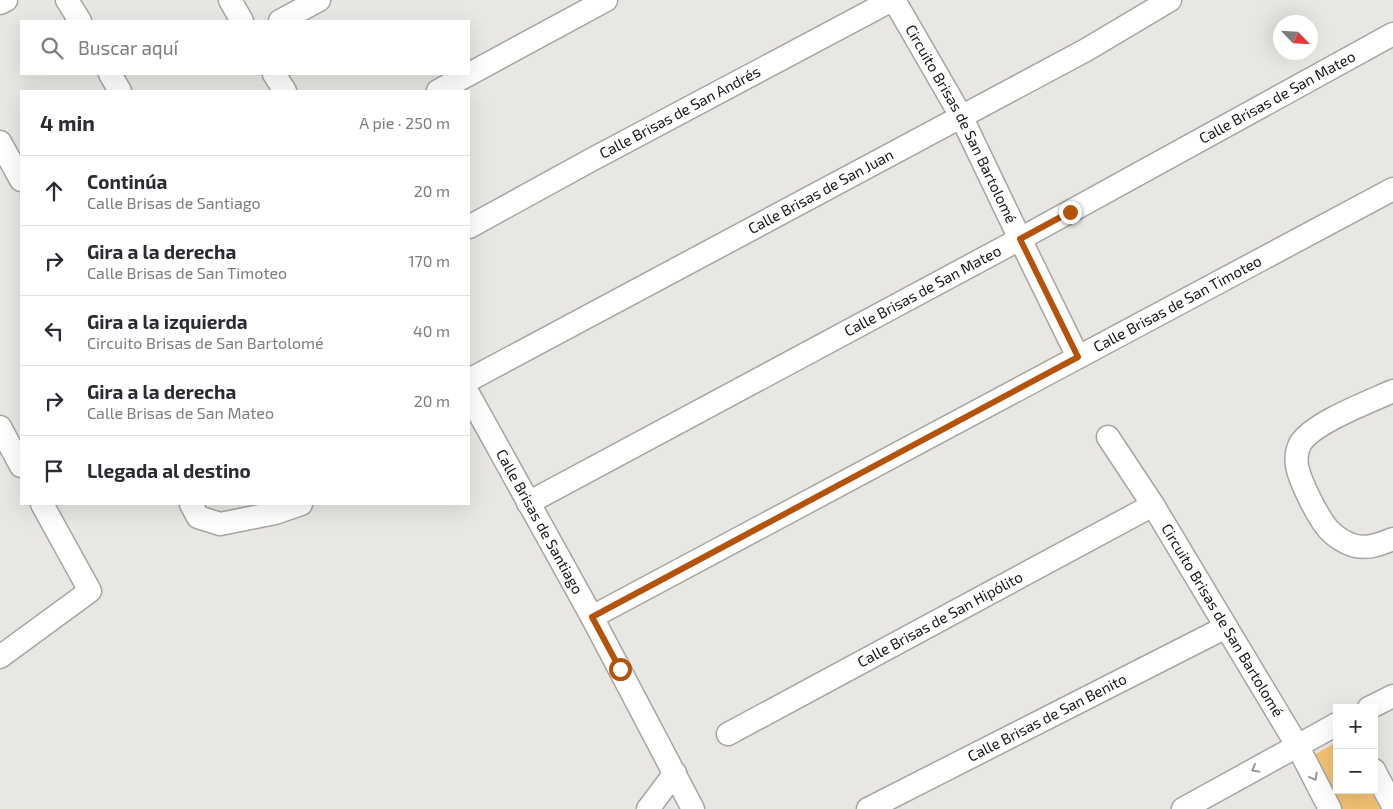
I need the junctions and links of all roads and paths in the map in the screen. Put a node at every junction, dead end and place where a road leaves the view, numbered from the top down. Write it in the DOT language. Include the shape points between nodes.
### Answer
graph roads {
  1 [pos="6,0"];
  2 [pos="67,0"];
  3 [pos="230,0"];
  4 [pos="319,0"];
  5 [pos="606,0"];
  6 [pos="893,0"];
  7 [pos="1170,0"];
  8 [pos="0,3"];
  9 [pos="79,20"];
  10 [pos="241,20"];
  11 [pos="282,20"];
  12 [pos="1393,34"];
  13 [pos="470,74"];
  14 [pos="111,75"];
  15 [pos="275,75"];
  16 [pos="468,75"];
  17 [pos="119,90"];
  18 [pos="284,90"];
  19 [pos="440,90"];
  20 [pos="961,116"];
  21 [pos="0,142"];
  22 [pos="20,178"];
  23 [pos="1393,189"];
  24 [pos="470,226"];
  25 [pos="1020,239"];
  26 [pos="1078,357"];
  27 [pos="470,379"];
  28 [pos="1393,391"];
  29 [pos="470,397"];
  30 [pos="0,427"];
  31 [pos="1108,437"];
  32 [pos="20,464"];
  33 [pos="528,503"];
  34 [pos="1153,504"];
  35 [pos="43,505"];
  36 [pos="298,505"];
  37 [pos="195,511"];
  38 [pos="1393,539"];
  39 [pos="592,617"];
  40 [pos="1226,627"];
  41 [pos="0,657"];
  42 [pos="1393,696"];
  43 [pos="1377,704"];
  44 [pos="1333,726"];
  45 [pos="728,734"];
  46 [pos="1297,745"];
  47 [pos="675,773"];
  48 [pos="1378,778"];
  49 [pos="1393,806"];
  50 [pos="648,809"];
  51 [pos="693,809"];
  52 [pos="868,809"];
  53 [pos="1184,809"];
  54 [pos="1330,809"];
  1 -- 8 [label="street"];
  2 -- 9 [label="street"];
  3 -- 10 [label="street"];
  4 -- 11 [label="street"];
  5 -- 13 [label="street"];
  6 -- 20 [label="street, Circuito Brisas de San Bartolomé"];
  6 -- 24 [label="street, Calle Brisas de San Andrés"];
  7 -- 20 [label="street, Calle Brisas de San Juan" via="1086,50"];
  12 -- 25 [label="street, Calle Brisas de San Mateo"];
  14 -- 17 [label="street"];
  15 -- 18 [label="street"];
  16 -- 19 [label="street"];
  20 -- 25 [label="street, Circuito Brisas de San Bartolomé"];
  20 -- 27 [label="street, Calle Brisas de San Juan"];
  21 -- 22 [label="street"];
  23 -- 26 [label="street, Calle Brisas de San Timoteo"];
  25 -- 26 [label="street, Circuito Brisas de San Bartolomé"];
  25 -- 33 [label="street, Calle Brisas de San Mateo"];
  26 -- 39 [label="street, Calle Brisas de San Timoteo"];
  28 -- 38 [label="street" via="1315,429 1300,444 1297,454 1297,465 1305,488 1329,530 1342,541 1364,548"];
  29 -- 33 [label="street, Calle Brisas de Santiago"];
  30 -- 32 [label="street"];
  31 -- 34 [label="street, Circuito Brisas de San Bartolomé"];
  33 -- 39 [label="street, Calle Brisas de Santiago"];
  34 -- 40 [label="street, Circuito Brisas de San Bartolomé"];
  34 -- 45 [label="street, Calle Brisas de San Hipólito"];
  35 -- 41 [label="street" via="90,592"];
  36 -- 37 [label="street" via="220,524"];
  39 -- 47 [label="street, Calle Brisas de Santiago"];
  40 -- 46 [label="street, Circuito Brisas de San Bartolomé"];
  40 -- 52 [label="street, Calle Brisas de San Benito"];
  42 -- 43 [label="street"];
  44 -- 46 [label="street"];
  46 -- 53 [label="street, one-way"];
  46 -- 54 [label="street, Circuito Brisas de San Bartolomé, one-way"];
  47 -- 50 [label="street"];
  47 -- 51 [label="street, Calle Brisas de Santiago"];
  48 -- 49 [label="street"];
}
